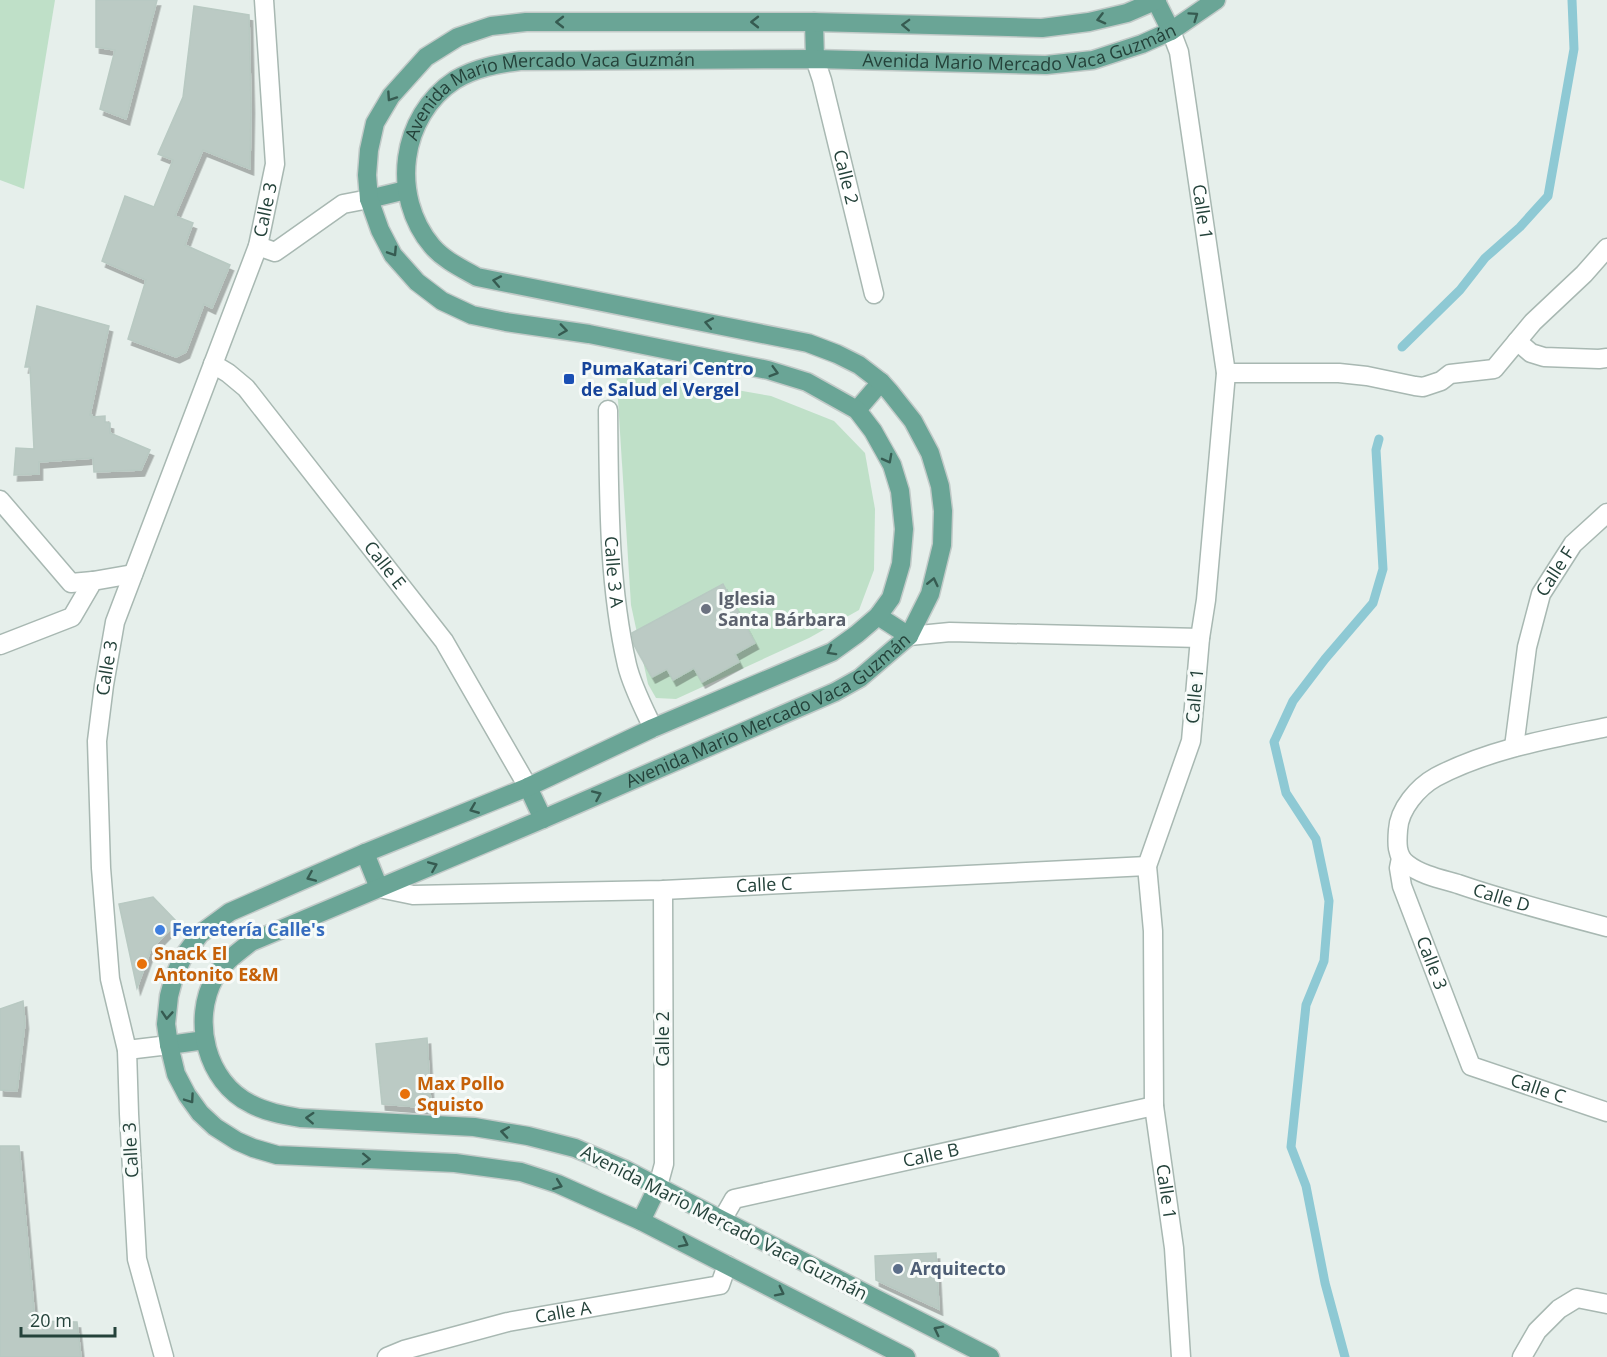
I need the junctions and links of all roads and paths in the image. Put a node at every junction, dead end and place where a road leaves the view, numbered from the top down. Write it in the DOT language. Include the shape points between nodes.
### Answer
graph roads {
  1 [pos="264,0"];
  2 [pos="1156,0"];
  3 [pos="1216,0"];
  4 [pos="813,22"];
  5 [pos="1171,31"];
  6 [pos="815,59"];
  7 [pos="406,190"];
  8 [pos="369,199"];
  9 [pos="258,246"];
  10 [pos="1607,248"];
  11 [pos="874,294"];
  12 [pos="1517,341"];
  13 [pos="1607,358"];
  14 [pos="213,364"];
  15 [pos="1226,373"];
  16 [pos="881,382"];
  17 [pos="608,410"];
  18 [pos="857,410"];
  19 [pos="0,500"];
  20 [pos="1607,513"];
  21 [pos="133,574"];
  22 [pos="93,581"];
  23 [pos="878,616"];
  24 [pos="909,636"];
  25 [pos="1200,638"];
  26 [pos="0,645"];
  27 [pos="1607,727"];
  28 [pos="652,728"];
  29 [pos="1514,747"];
  30 [pos="528,787"];
  31 [pos="543,819"];
  32 [pos="365,853"];
  33 [pos="1401,858"];
  34 [pos="1147,866"];
  35 [pos="379,888"];
  36 [pos="663,890"];
  37 [pos="1607,927"];
  38 [pos="205,1040"];
  39 [pos="169,1045"];
  40 [pos="128,1050"];
  41 [pos="1471,1066"];
  42 [pos="1154,1106"];
  43 [pos="1607,1112"];
  44 [pos="658,1186"];
  45 [pos="722,1220"];
  46 [pos="641,1221"];
  47 [pos="728,1265"];
  48 [pos="1607,1304"];
  49 [pos="164,1357"];
  50 [pos="387,1357"];
  51 [pos="906,1357"];
  52 [pos="990,1357"];
  53 [pos="1181,1357"];
  54 [pos="1522,1357"];
  1 -- 9 [label="street, Calle 3" via="275,164"];
  2 -- 4 [label="main road, Avenida Mario Mercado Vaca Guzmán, one-way" via="1127,13 1042,28"];
  2 -- 5 [label="main road"];
  5 -- 3 [label="main road, Avenida Mario Mercado Vaca Guzmán, one-way"];
  4 -- 6 [label="main road"];
  4 -- 8 [label="main road, Avenida Mario Mercado Vaca Guzmán, one-way" via="526,22 491,26 458,37 426,57 391,96 375,123 367,175"];
  5 -- 6 [label="main road, Avenida Mario Mercado Vaca Guzmán" via="1093,60 1046,65"];
  5 -- 15 [label="street, Calle 1" via="1179,52"];
  6 -- 7 [label="main road, Avenida Mario Mercado Vaca Guzmán" via="520,61 492,65 455,80 422,115 410,140"];
  6 -- 11 [label="street, Calle 2"];
  7 -- 8 [label="main road"];
  16 -- 7 [label="main road, Avenida Mario Mercado Vaca Guzmán, one-way" via="859,365 808,343 477,277 432,247 418,226"];
  8 -- 9 [label="street" via="343,204 275,252"];
  8 -- 18 [label="main road, Avenida Mario Mercado Vaca Guzmán, one-way" via="393,255 417,282 442,301 472,315 768,370 807,382"];
  9 -- 14 [label="street, Calle 3"];
  10 -- 12 [label="street"];
  12 -- 13 [label="street" via="1531,353 1544,357"];
  12 -- 15 [label="street" via="1494,369 1450,374 1424,387 1339,373"];
  14 -- 21 [label="street, Calle 3"];
  14 -- 30 [label="street, Calle E" via="246,388 444,641"];
  15 -- 25 [label="street, Calle 1"];
  16 -- 18 [label="main road"];
  24 -- 16 [label="main road, Avenida Mario Mercado Vaca Guzmán, one-way" via="930,594 942,545 943,511 930,453 913,421"];
  17 -- 28 [label="street, Calle 3 A" via="615,596 628,667"];
  18 -- 23 [label="main road, Avenida Mario Mercado Vaca Guzmán, one-way" via="892,465 900,491 904,529 901,564 891,598"];
  19 -- 22 [label="street" via="71,583"];
  20 -- 29 [label="street, Calle F" via="1573,544 1541,594 1527,647"];
  21 -- 22 [label="street"];
  21 -- 40 [label="street, Calle 3" via="115,622 97,741 110,979"];
  22 -- 26 [label="street" via="72,617"];
  23 -- 24 [label="main road"];
  23 -- 28 [label="main road, Avenida Mario Mercado Vaca Guzmán, one-way" via="832,652"];
  24 -- 25 [label="street" via="950,632"];
  31 -- 24 [label="main road, Avenida Mario Mercado Vaca Guzmán, one-way" via="835,692 860,678"];
  25 -- 34 [label="street, Calle 1" via="1191,741"];
  27 -- 29 [label="street, Calle 3"];
  28 -- 30 [label="main road, Avenida Mario Mercado Vaca Guzmán"];
  29 -- 33 [label="street, Calle 3" via="1435,778 1416,792 1398,823"];
  30 -- 31 [label="main road"];
  30 -- 32 [label="main road, Avenida Mario Mercado Vaca Guzmán, one-way"];
  35 -- 31 [label="main road, Avenida Mario Mercado Vaca Guzmán, one-way"];
  32 -- 35 [label="main road"];
  32 -- 39 [label="main road, Avenida Mario Mercado Vaca Guzmán, one-way" via="230,912 200,934 174,976 166,1024"];
  33 -- 37 [label="street, Calle D" via="1419,871 1503,900"];
  33 -- 41 [label="street, Calle 3" via="1402,886"];
  34 -- 36 [label="street, Calle C"];
  34 -- 42 [label="street, Calle 1" via="1153,931"];
  35 -- 36 [label="street, Calle C" via="413,895"];
  35 -- 38 [label="main road, Avenida Mario Mercado Vaca Guzmán" via="251,942 229,958 208,992 203,1023"];
  36 -- 44 [label="street, Calle 2" via="664,1164"];
  38 -- 39 [label="main road"];
  44 -- 38 [label="main road, Avenida Mario Mercado Vaca Guzmán, one-way" via="575,1148 528,1136 474,1128 300,1118 271,1112 250,1104 219,1076"];
  39 -- 40 [label="street"];
  39 -- 46 [label="main road, Avenida Mario Mercado Vaca Guzmán, one-way" via="176,1074 200,1113 215,1127 253,1148 277,1155 454,1163 521,1172"];
  40 -- 49 [label="street, Calle 3" via="137,1259"];
  41 -- 43 [label="street, Calle C"];
  42 -- 45 [label="street, Calle B" via="734,1199"];
  42 -- 53 [label="street, Calle 1" via="1174,1248"];
  44 -- 45 [label="main road, Avenida Mario Mercado Vaca Guzmán"];
  44 -- 46 [label="main road"];
  52 -- 45 [label="main road, Avenida Mario Mercado Vaca Guzmán, one-way"];
  46 -- 47 [label="main road, Avenida Mario Mercado Vaca Guzmán, one-way"];
  47 -- 50 [label="street, Calle A" via="720,1285 508,1322"];
  47 -- 51 [label="main road, Avenida Mario Mercado Vaca Guzmán, one-way"];
  48 -- 54 [label="street" via="1577,1298 1558,1309 1537,1331"];
}
